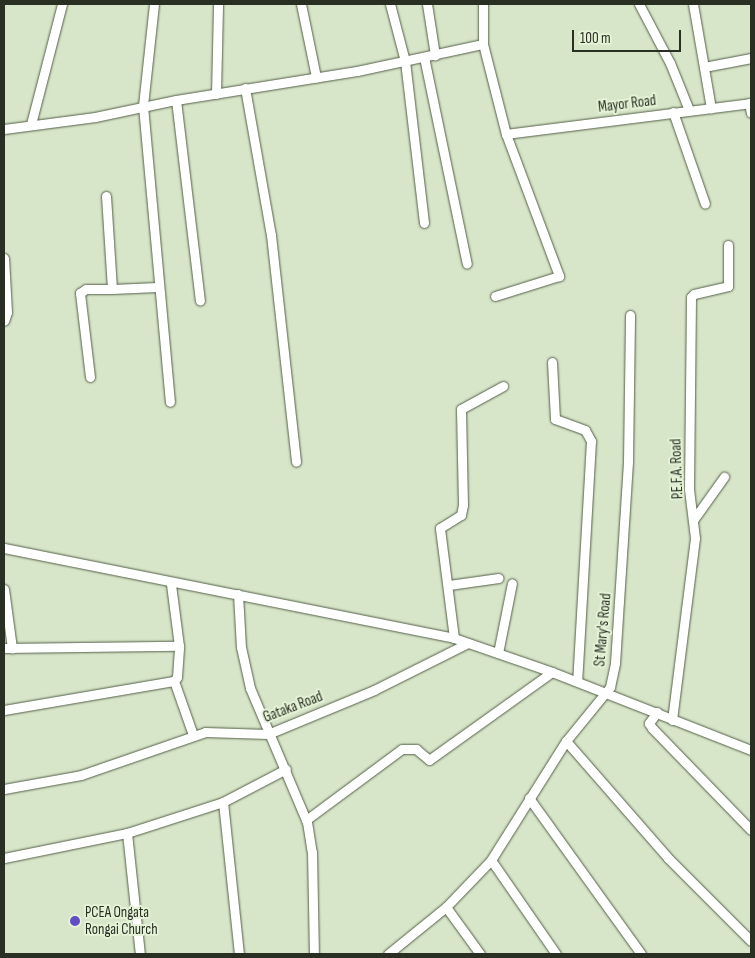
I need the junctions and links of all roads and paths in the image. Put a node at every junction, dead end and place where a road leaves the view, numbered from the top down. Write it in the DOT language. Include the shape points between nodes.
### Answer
graph roads {
  1 [pos="62,4"];
  2 [pos="154,4"];
  3 [pos="218,4"];
  4 [pos="301,4"];
  5 [pos="390,4"];
  6 [pos="427,4"];
  7 [pos="483,4"];
  8 [pos="639,4"];
  9 [pos="693,4"];
  10 [pos="483,44"];
  11 [pos="436,55"];
  12 [pos="424,57"];
  13 [pos="751,58"];
  14 [pos="404,61"];
  15 [pos="704,67"];
  16 [pos="316,78"];
  17 [pos="246,88"];
  18 [pos="216,94"];
  19 [pos="176,100"];
  20 [pos="750,103"];
  21 [pos="143,106"];
  22 [pos="711,108"];
  23 [pos="689,110"];
  24 [pos="673,112"];
  25 [pos="751,113"];
  26 [pos="31,124"];
  27 [pos="4,129"];
  28 [pos="506,134"];
  29 [pos="106,196"];
  30 [pos="704,204"];
  31 [pos="424,223"];
  32 [pos="728,245"];
  33 [pos="4,258"];
  34 [pos="466,264"];
  35 [pos="157,286"];
  36 [pos="112,289"];
  37 [pos="495,296"];
  38 [pos="200,301"];
  39 [pos="630,315"];
  40 [pos="4,321"];
  41 [pos="552,362"];
  42 [pos="90,377"];
  43 [pos="503,386"];
  44 [pos="170,402"];
  45 [pos="296,462"];
  46 [pos="724,477"];
  47 [pos="694,519"];
  48 [pos="4,548"];
  49 [pos="498,578"];
  50 [pos="512,583"];
  51 [pos="171,584"];
  52 [pos="448,585"];
  53 [pos="4,589"];
  54 [pos="238,594"];
  55 [pos="454,638"];
  56 [pos="468,643"];
  57 [pos="179,646"];
  58 [pos="8,648"];
  59 [pos="498,653"];
  60 [pos="552,672"];
  61 [pos="174,681"];
  62 [pos="577,682"];
  63 [pos="603,694"];
  64 [pos="4,710"];
  65 [pos="657,712"];
  66 [pos="672,720"];
  67 [pos="268,734"];
  68 [pos="193,735"];
  69 [pos="566,741"];
  70 [pos="751,750"];
  71 [pos="286,769"];
  72 [pos="4,789"];
  73 [pos="529,798"];
  74 [pos="223,802"];
  75 [pos="306,820"];
  76 [pos="751,830"];
  77 [pos="127,833"];
  78 [pos="4,858"];
  79 [pos="491,860"];
  80 [pos="446,907"];
  81 [pos="751,941"];
  82 [pos="140,954"];
  83 [pos="239,954"];
  84 [pos="314,954"];
  85 [pos="388,954"];
  86 [pos="480,954"];
  87 [pos="556,954"];
  88 [pos="641,954"];
  1 -- 26 [label="street"];
  2 -- 21 [label="street"];
  3 -- 18 [label="street"];
  4 -- 16 [label="street"];
  5 -- 14 [label="street"];
  6 -- 11 [label="street"];
  7 -- 10 [label="street"];
  8 -- 23 [label="street" via="666,55"];
  9 -- 15 [label="street"];
  10 -- 11 [label="street"];
  10 -- 28 [label="street"];
  11 -- 12 [label="street"];
  12 -- 14 [label="street"];
  12 -- 34 [label="street"];
  13 -- 15 [label="street"];
  14 -- 16 [label="street"];
  14 -- 31 [label="street"];
  15 -- 22 [label="street"];
  16 -- 17 [label="street"];
  17 -- 18 [label="street"];
  17 -- 45 [label="street" via="271,235"];
  18 -- 19 [label="street"];
  19 -- 21 [label="street"];
  19 -- 38 [label="street"];
  20 -- 22 [label="street, Mayor Road"];
  20 -- 25 [label="street"];
  21 -- 26 [label="street" via="95,117"];
  21 -- 35 [label="street"];
  22 -- 23 [label="street, Mayor Road"];
  23 -- 24 [label="street, Mayor Road"];
  24 -- 28 [label="street, Mayor Road"];
  24 -- 30 [label="street"];
  26 -- 27 [label="street"];
  28 -- 37 [label="street" via="559,276"];
  29 -- 36 [label="street"];
  32 -- 47 [label="street, P.E.F.A. Road" via="728,286 692,297 689,489"];
  33 -- 40 [label="street" via="7,312"];
  35 -- 36 [label="street"];
  35 -- 44 [label="street"];
  36 -- 42 [label="street" via="86,289 80,293"];
  39 -- 63 [label="street, St Mary's Road" via="628,461 615,663 610,687"];
  41 -- 62 [label="street" via="555,419 586,430 591,441"];
  43 -- 52 [label="street" via="461,409 463,506 461,515 440,528"];
  46 -- 47 [label="street"];
  47 -- 66 [label="street, P.E.F.A. Road" via="695,538"];
  48 -- 51 [label="street"];
  49 -- 52 [label="street"];
  50 -- 59 [label="street"];
  51 -- 54 [label="street"];
  51 -- 57 [label="street"];
  52 -- 55 [label="street"];
  53 -- 58 [label="street"];
  54 -- 55 [label="street"];
  54 -- 67 [label="street" via="243,655 250,688"];
  55 -- 56 [label="street"];
  56 -- 59 [label="street"];
  56 -- 67 [label="street, Gataka Road" via="374,690"];
  57 -- 58 [label="street"];
  57 -- 61 [label="street"];
  59 -- 60 [label="street"];
  60 -- 62 [label="street"];
  60 -- 75 [label="street" via="429,760 416,750 402,749"];
  61 -- 64 [label="street"];
  61 -- 68 [label="street"];
  62 -- 63 [label="street"];
  63 -- 65 [label="street"];
  63 -- 69 [label="street, St Mary's Road"];
  65 -- 66 [label="street"];
  65 -- 76 [label="street" via="649,722 652,728"];
  66 -- 70 [label="street"];
  67 -- 68 [label="street, Gataka Road"];
  67 -- 71 [label="street"];
  68 -- 72 [label="street, Gataka Road" via="164,749 81,776"];
  69 -- 73 [label="street, St Mary's Road"];
  69 -- 81 [label="street" via="668,858"];
  71 -- 74 [label="street"];
  71 -- 75 [label="street"];
  73 -- 79 [label="street, St Mary's Road"];
  73 -- 88 [label="street"];
  74 -- 77 [label="street"];
  74 -- 83 [label="street"];
  75 -- 84 [label="street" via="312,852"];
  77 -- 78 [label="street"];
  77 -- 82 [label="street"];
  79 -- 80 [label="street, St Mary's Road"];
  79 -- 87 [label="street"];
  80 -- 85 [label="street, St Mary's Road"];
  80 -- 86 [label="street"];
}
